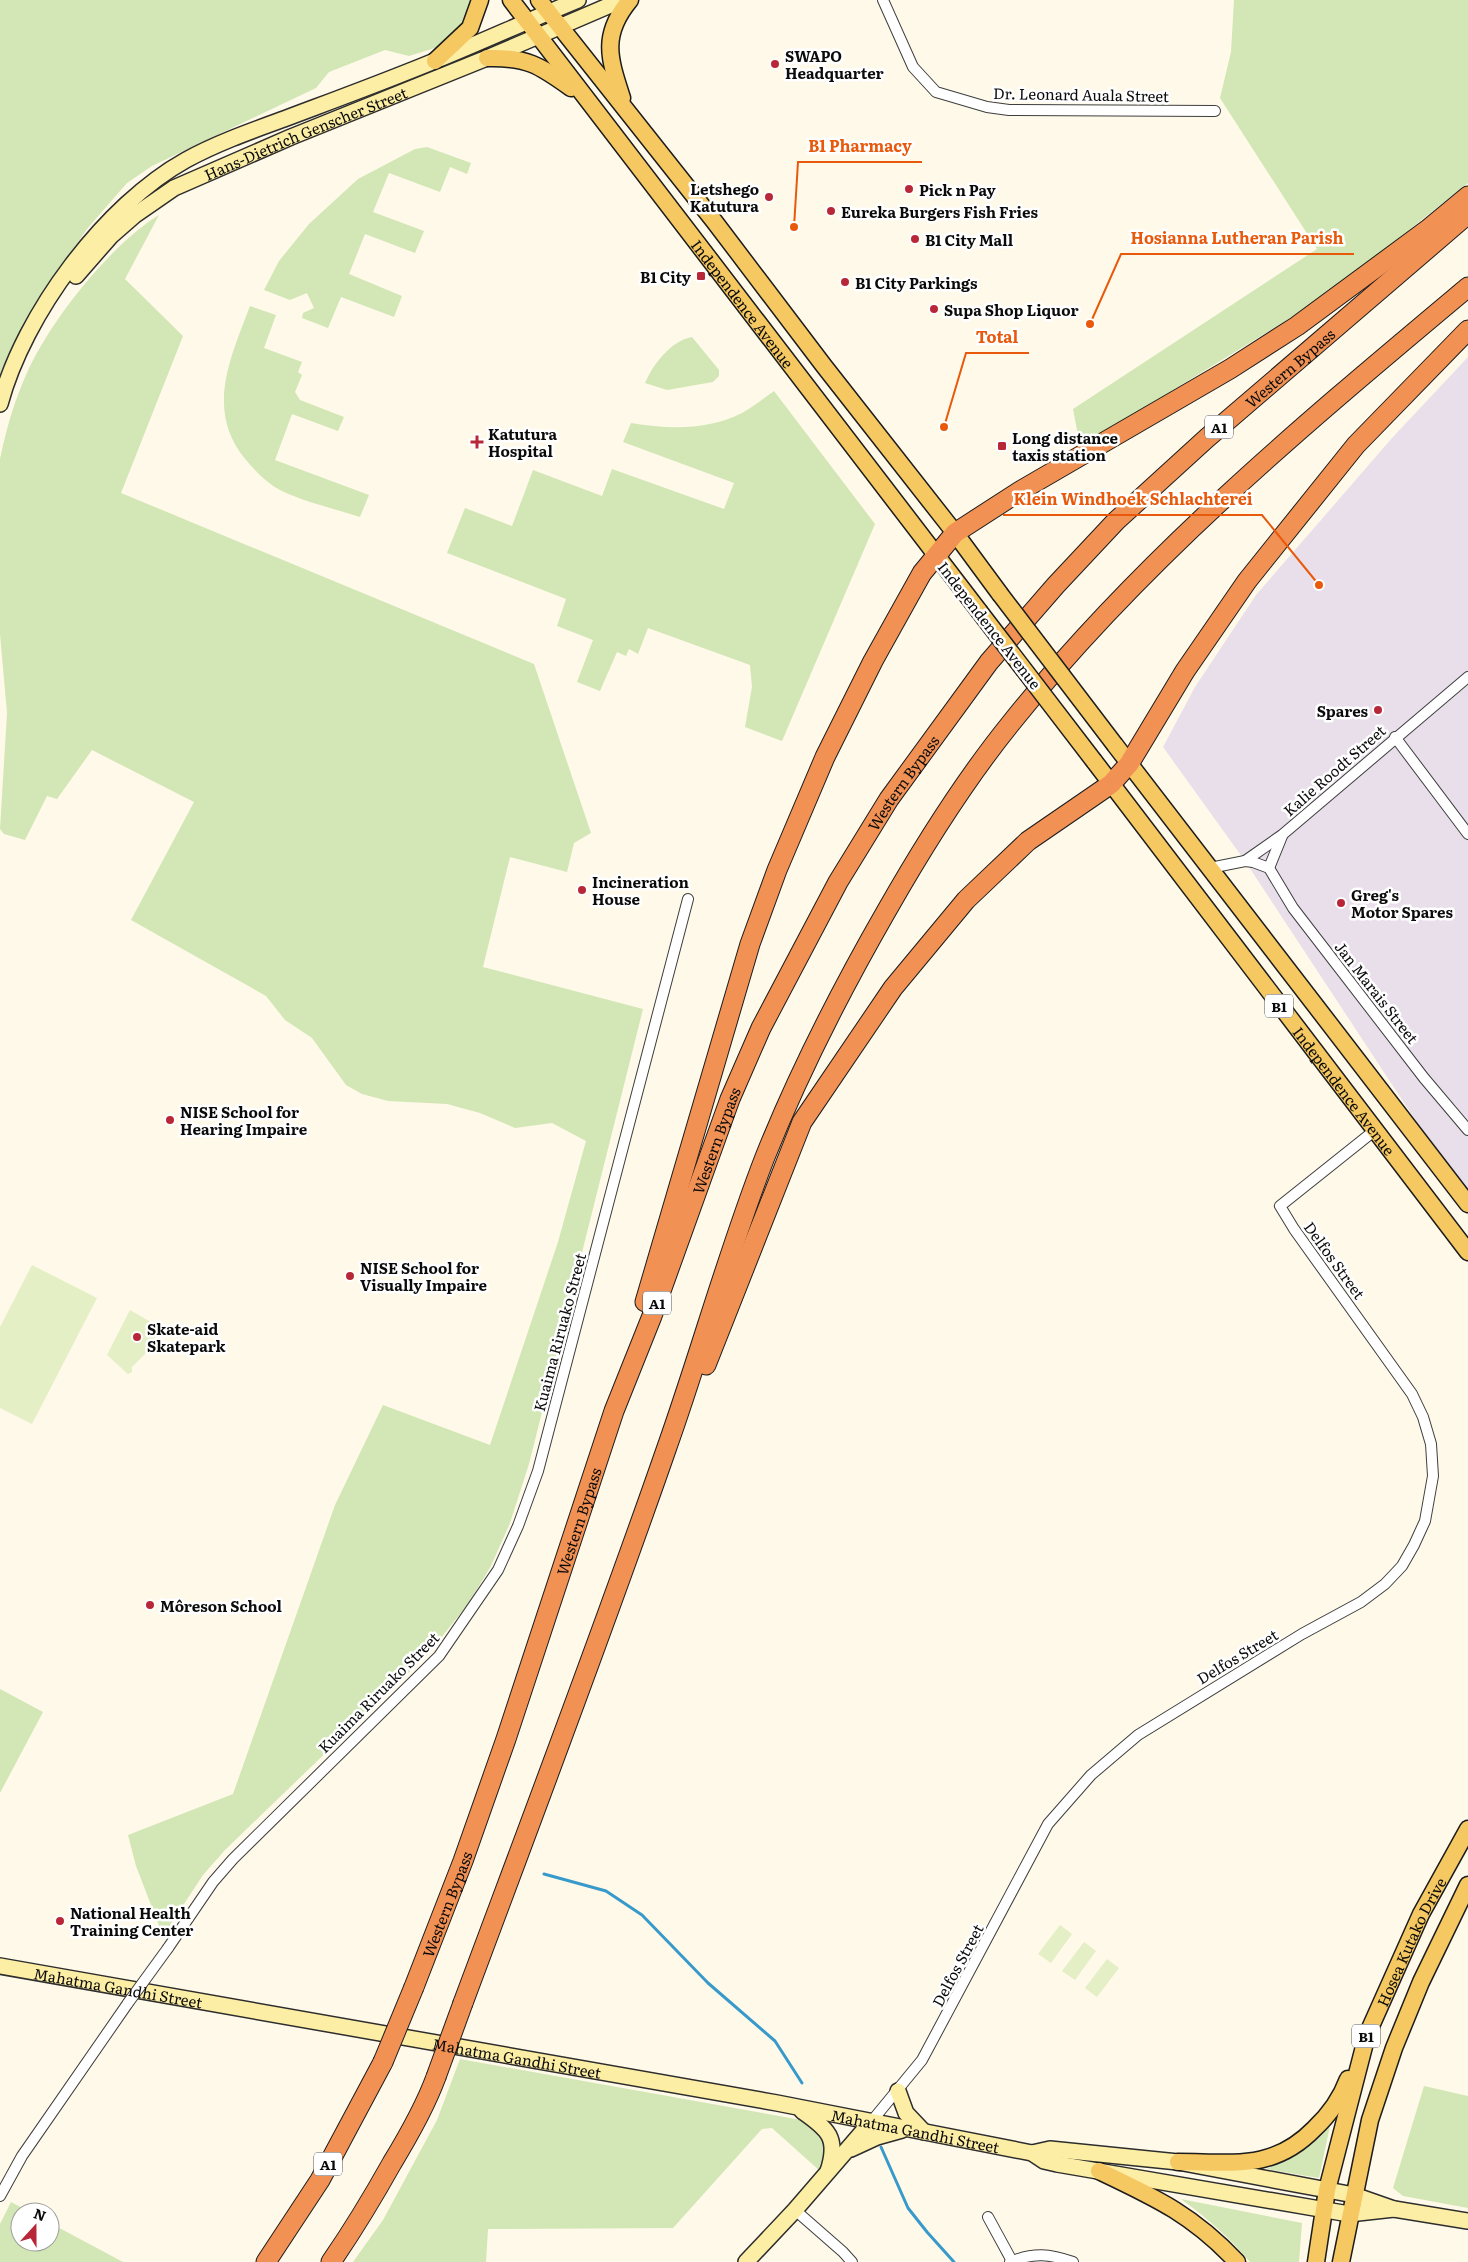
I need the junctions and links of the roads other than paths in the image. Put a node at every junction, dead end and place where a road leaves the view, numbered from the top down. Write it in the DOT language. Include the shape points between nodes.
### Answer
graph roads {
  1 [pos="480,0"];
  2 [pos="511,0"];
  3 [pos="578,0"];
  4 [pos="622,0"];
  5 [pos="630,0"];
  6 [pos="883,0"];
  7 [pos="544,6"];
  8 [pos="527,21"];
  9 [pos="560,27"];
  10 [pos="538,36"];
  11 [pos="487,58"];
  12 [pos="435,61"];
  13 [pos="585,98"];
  14 [pos="625,107"];
  15 [pos="1215,111"];
  16 [pos="1468,196"];
  17 [pos="1468,214"];
  18 [pos="1468,286"];
  19 [pos="32,329"];
  20 [pos="1468,330"];
  21 [pos="0,404"];
  22 [pos="955,533"];
  23 [pos="936,554"];
  24 [pos="1468,676"];
  25 [pos="1395,737"];
  26 [pos="1129,764"];
  27 [pos="1111,784"];
  28 [pos="1468,834"];
  29 [pos="1282,835"];
  30 [pos="1245,861"];
  31 [pos="1210,868"];
  32 [pos="1269,868"];
  33 [pos="688,899"];
  34 [pos="1468,1130"];
  35 [pos="1374,1131"];
  36 [pos="1468,1204"];
  37 [pos="1467,1251"];
  38 [pos="614,1411"];
  39 [pos="669,1442"];
  40 [pos="1468,1829"];
  41 [pos="1468,1885"];
  42 [pos="0,1966"];
  43 [pos="1367,2035"];
  44 [pos="898,2091"];
  45 [pos="796,2107"];
  46 [pos="871,2122"];
  47 [pos="908,2129"];
  48 [pos="924,2132"];
  49 [pos="846,2151"];
  50 [pos="1032,2154"];
  51 [pos="1178,2162"];
  52 [pos="1099,2171"];
  53 [pos="827,2172"];
  54 [pos="1327,2190"];
  55 [pos="1354,2195"];
  56 [pos="0,2196"];
  57 [pos="1324,2209"];
  58 [pos="1394,2209"];
  59 [pos="795,2210"];
  60 [pos="1350,2214"];
  61 [pos="988,2217"];
  62 [pos="1468,2221"];
  63 [pos="266,2262"];
  64 [pos="331,2262"];
  65 [pos="746,2262"];
  66 [pos="852,2262"];
  67 [pos="1011,2262"];
  68 [pos="1073,2262"];
  69 [pos="1237,2262"];
  70 [pos="1316,2262"];
  71 [pos="1341,2262"];
  1 -- 12 [label="main road" via="470,28"];
  2 -- 8 [label="main road, Independence Avenue"];
  3 -- 7 [label="street, Hans-Dietrich Genscher Street"];
  4 -- 9 [label="street, Hans-Dietrich Genscher Street"];
  5 -- 14 [label="main road" via="618,14 609,49"];
  6 -- 15 [label="street, Dr. Leonard Auala Street" via="914,67 936,92 1009,110"];
  7 -- 8 [label="street, Hans-Dietrich Genscher Street"];
  7 -- 9 [label="main road, Independence Avenue"];
  8 -- 10 [label="main road, Independence Avenue"];
  8 -- 12 [label="street, Hans-Dietrich Genscher Street"];
  9 -- 10 [label="street, Hans-Dietrich Genscher Street"];
  9 -- 14 [label="main road, Independence Avenue"];
  10 -- 11 [label="street, Hans-Dietrich Genscher Street"];
  10 -- 13 [label="main road, Independence Avenue"];
  11 -- 13 [label="main road" via="513,58 532,63"];
  11 -- 19 [label="street, Hans-Dietrich Genscher Street" via="174,188 111,236"];
  12 -- 19 [label="street, Hans-Dietrich Genscher Street" via="246,133 170,170 115,214 93,239 54,290"];
  13 -- 23 [label="main road, Independence Avenue"];
  14 -- 22 [label="main road, Independence Avenue"];
  16 -- 22 [label="highway" via="1297,326 1205,384 1020,490"];
  17 -- 38 [label="highway, Western Bypass / A1" via="1285,369 1116,521 989,662 889,799 838,882 761,1028 730,1099 652,1316"];
  18 -- 39 [label="highway" via="1306,424 1122,597 1009,725 952,804 921,850 840,992 792,1095 742,1218"];
  19 -- 21 [label="street, Hans-Dietrich Genscher Street"];
  20 -- 26 [label="highway" via="1356,445 1247,582 1184,672"];
  22 -- 23 [label="highway"];
  22 -- 26 [label="main road, Independence Avenue / B1, bridge"];
  23 -- 27 [label="main road, Independence Avenue / B1, bridge"];
  23 -- 38 [label="highway" via="873,661 825,757 777,870 724,1029"];
  24 -- 25 [label="street, Kalie Roodt Street"];
  25 -- 28 [label="street"];
  25 -- 29 [label="street, Kalie Roodt Street"];
  26 -- 27 [label="highway"];
  26 -- 31 [label="main road, Independence Avenue / B1"];
  27 -- 35 [label="main road, Independence Avenue / B1"];
  27 -- 39 [label="highway" via="1028,841 966,900 898,981 868,1023 802,1122 688,1412"];
  29 -- 30 [label="street, Kalie Roodt Street"];
  29 -- 32 [label="street"];
  30 -- 31 [label="street, Kalie Roodt Street"];
  30 -- 32 [label="street"];
  31 -- 36 [label="main road, Independence Avenue / B1"];
  32 -- 34 [label="street, Jan Marais Street" via="1293,908"];
  33 -- 56 [label="street, Kuaima Riruako Street, bridge" via="538,1471 498,1570 440,1656 213,1882 22,2156"];
  35 -- 37 [label="main road, Independence Avenue / B1"];
  35 -- 44 [label="street, Delfos Street" via="1280,1206 1412,1394 1423,1417 1431,1444 1433,1476 1424,1521 1414,1545 1402,1566 1361,1602 1302,1634 1138,1735 1091,1775 1048,1824 930,2047"];
  38 -- 63 [label="highway, Western Bypass / A1, bridge" via="463,1861 414,1987 383,2062 320,2180"];
  39 -- 64 [label="highway, bridge" via="427,2102 364,2212"];
  40 -- 43 [label="main road, Hosea Kutako Drive / B1" via="1421,1914"];
  41 -- 55 [label="main road, Hosea Kutako Drive / B1" via="1421,1982 1394,2048 1370,2120"];
  42 -- 45 [label="street, Mahatma Gandhi Street"];
  43 -- 51 [label="main road" via="1344,2089 1325,2119 1296,2146 1277,2156 1255,2161"];
  43 -- 54 [label="main road, Hosea Kutako Drive / B1"];
  44 -- 46 [label="street, Delfos Street"];
  44 -- 48 [label="street" via="906,2113"];
  45 -- 46 [label="street, Mahatma Gandhi Street"];
  45 -- 53 [label="street" via="820,2124 830,2136 833,2152"];
  46 -- 47 [label="street, Mahatma Gandhi Street"];
  46 -- 49 [label="street"];
  47 -- 48 [label="street, Mahatma Gandhi Street"];
  47 -- 49 [label="street"];
  48 -- 50 [label="street, Mahatma Gandhi Street"];
  49 -- 53 [label="street"];
  50 -- 51 [label="street, Mahatma Gandhi Street" via="1050,2149"];
  50 -- 52 [label="street, Mahatma Gandhi Street" via="1044,2161"];
  51 -- 54 [label="street, Mahatma Gandhi Street"];
  52 -- 57 [label="street, Mahatma Gandhi Street"];
  52 -- 69 [label="main road" via="1188,2216"];
  53 -- 59 [label="street"];
  54 -- 55 [label="street, Mahatma Gandhi Street"];
  54 -- 57 [label="main road, Hosea Kutako Drive / B1"];
  55 -- 58 [label="street, Mahatma Gandhi Street"];
  55 -- 60 [label="main road, Hosea Kutako Drive / B1"];
  57 -- 60 [label="street, Mahatma Gandhi Street"];
  57 -- 70 [label="main road, Hosea Kutako Drive / B1"];
  58 -- 60 [label="street, Mahatma Gandhi Street"];
  58 -- 62 [label="street"];
  59 -- 65 [label="street"];
  59 -- 66 [label="street"];
  60 -- 71 [label="main road, Hosea Kutako Drive / B1"];
  61 -- 67 [label="street"];
  67 -- 68 [label="street" via="1032,2254"];
}
